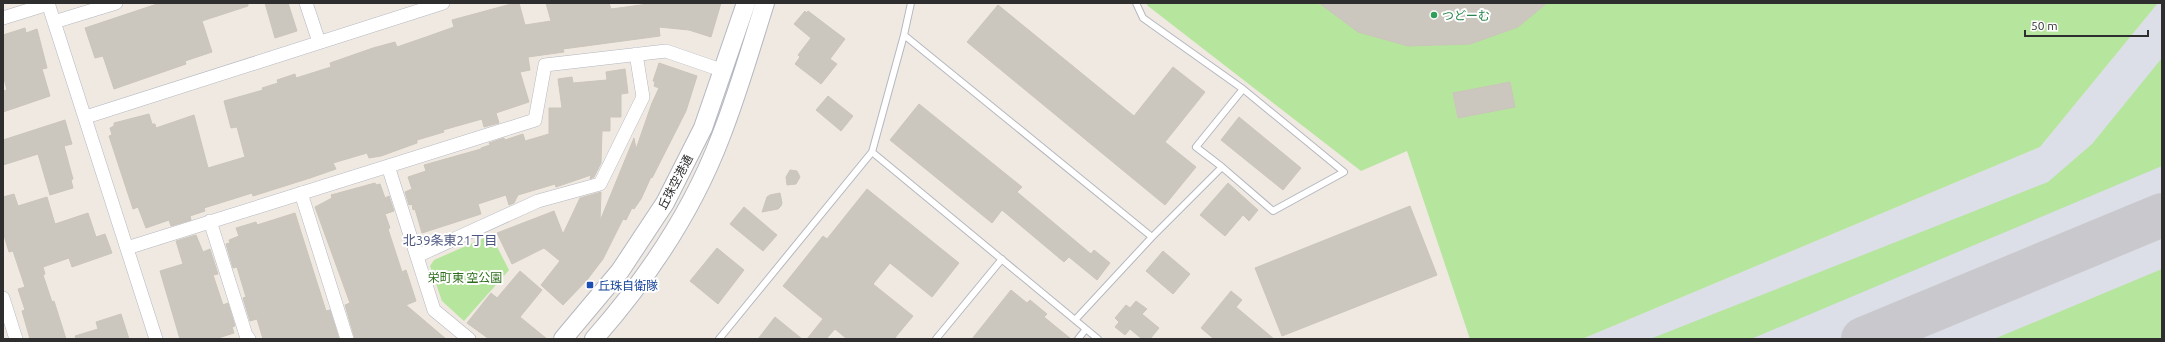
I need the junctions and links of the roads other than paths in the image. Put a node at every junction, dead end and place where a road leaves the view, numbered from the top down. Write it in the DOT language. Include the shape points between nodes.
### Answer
graph roads {
  1 [pos="116,3"];
  2 [pos="306,3"];
  3 [pos="443,3"];
  4 [pos="746,3"];
  5 [pos="765,3"];
  6 [pos="911,3"];
  7 [pos="1136,3"];
  8 [pos="48,4"];
  9 [pos="423,6"];
  10 [pos="3,18"];
  11 [pos="54,22"];
  12 [pos="904,35"];
  13 [pos="319,42"];
  14 [pos="636,54"];
  15 [pos="724,71"];
  16 [pos="1243,89"];
  17 [pos="86,117"];
  18 [pos="872,152"];
  19 [pos="388,166"];
  20 [pos="1222,167"];
  21 [pos="301,193"];
  22 [pos="210,221"];
  23 [pos="1152,236"];
  24 [pos="128,248"];
  25 [pos="417,256"];
  26 [pos="1002,259"];
  27 [pos="3,298"];
  28 [pos="1075,320"];
  29 [pos="1086,329"];
  30 [pos="16,339"];
  31 [pos="156,339"];
  32 [pos="249,339"];
  33 [pos="347,339"];
  34 [pos="469,339"];
  35 [pos="563,339"];
  36 [pos="594,339"];
  37 [pos="719,339"];
  38 [pos="936,339"];
  39 [pos="1078,339"];
  40 [pos="1098,339"];
  1 -- 11 [label="street"];
  2 -- 13 [label="street"];
  3 -- 9 [label="street"];
  4 -- 15 [label="main road, 丘珠空港通"];
  5 -- 36 [label="main road, 丘珠空港通" via="721,137 690,203 631,292"];
  6 -- 12 [label="lane"];
  7 -- 16 [label="lane" via="1143,18"];
  8 -- 10 [label="street"];
  8 -- 11 [label="street"];
  9 -- 13 [label="street"];
  11 -- 17 [label="street"];
  12 -- 18 [label="lane"];
  12 -- 23 [label="lane"];
  13 -- 17 [label="street"];
  14 -- 15 [label="street" via="666,51"];
  14 -- 19 [label="street" via="545,65 535,120"];
  14 -- 25 [label="street" via="643,97 600,184 538,200"];
  15 -- 35 [label="main road, 丘珠空港通" via="703,128 665,203 620,271"];
  16 -- 20 [label="lane" via="1196,147"];
  16 -- 20 [label="lane" via="1344,172 1273,211"];
  17 -- 24 [label="street"];
  18 -- 26 [label="lane"];
  18 -- 37 [label="lane"];
  19 -- 21 [label="street"];
  19 -- 25 [label="street"];
  20 -- 23 [label="lane"];
  21 -- 22 [label="street"];
  21 -- 33 [label="street"];
  22 -- 24 [label="street"];
  22 -- 32 [label="street"];
  23 -- 28 [label="lane"];
  24 -- 31 [label="street"];
  25 -- 34 [label="street" via="434,310"];
  26 -- 28 [label="lane"];
  26 -- 38 [label="lane"];
  27 -- 30 [label="street"];
  28 -- 29 [label="lane"];
  29 -- 39 [label="lane"];
  29 -- 40 [label="lane"];
}
